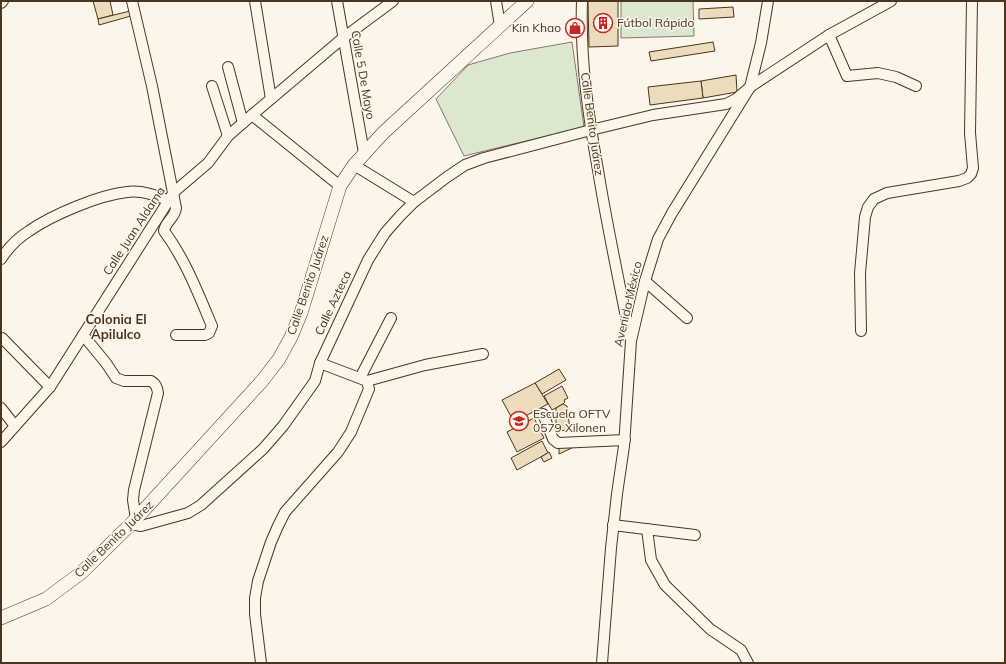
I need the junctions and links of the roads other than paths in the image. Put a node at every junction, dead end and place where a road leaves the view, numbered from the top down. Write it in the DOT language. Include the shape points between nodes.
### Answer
graph roads {
  1 [pos="132,1"];
  2 [pos="255,1"];
  3 [pos="337,1"];
  4 [pos="393,1"];
  5 [pos="496,1"];
  6 [pos="527,1"];
  7 [pos="582,1"];
  8 [pos="768,1"];
  9 [pos="891,1"];
  10 [pos="972,1"];
  11 [pos="500,26"];
  12 [pos="829,35"];
  13 [pos="343,38"];
  14 [pos="228,67"];
  15 [pos="212,86"];
  16 [pos="916,86"];
  17 [pos="750,87"];
  18 [pos="271,98"];
  19 [pos="252,115"];
  20 [pos="243,123"];
  21 [pos="591,130"];
  22 [pos="228,136"];
  23 [pos="364,153"];
  24 [pos="354,165"];
  25 [pos="340,186"];
  26 [pos="171,197"];
  27 [pos="414,202"];
  28 [pos="1,259"];
  29 [pos="645,281"];
  30 [pos="391,318"];
  31 [pos="687,318"];
  32 [pos="861,331"];
  33 [pos="83,335"];
  34 [pos="176,335"];
  35 [pos="2,338"];
  36 [pos="631,341"];
  37 [pos="483,354"];
  38 [pos="320,363"];
  39 [pos="363,379"];
  40 [pos="50,387"];
  41 [pos="1,408"];
  42 [pos="543,414"];
  43 [pos="14,426"];
  44 [pos="624,440"];
  45 [pos="1,442"];
  46 [pos="134,521"];
  47 [pos="613,525"];
  48 [pos="647,529"];
  49 [pos="695,536"];
  50 [pos="1,618"];
  51 [pos="261,663"];
  52 [pos="602,663"];
  53 [pos="748,663"];
  1 -- 26 [label="street" via="152,86"];
  2 -- 18 [label="street"];
  3 -- 13 [label="street, Calle 5 De Mayo"];
  4 -- 13 [label="street, Calle Juan Aldama"];
  5 -- 11 [label="street"];
  6 -- 11 [label="main road, Calle Benito Juárez"];
  7 -- 21 [label="street, Calle Benito Juárez" via="582,50"];
  8 -- 17 [label="street, Avenida México"];
  9 -- 12 [label="street, Calle Azteca"];
  10 -- 32 [label="street" via="971,174 959,181 887,193 874,199 868,207 860,273"];
  11 -- 23 [label="main road, Calle Benito Juárez"];
  12 -- 16 [label="street" via="847,76 878,73 896,77"];
  12 -- 17 [label="street, Calle Azteca"];
  13 -- 18 [label="street, Calle Juan Aldama"];
  13 -- 23 [label="street, Calle 5 De Mayo"];
  14 -- 20 [label="street"];
  15 -- 22 [label="street"];
  17 -- 21 [label="street, Calle Azteca" via="726,104 653,115"];
  17 -- 29 [label="street, Avenida México" via="672,213 658,239"];
  18 -- 19 [label="street, Calle Juan Aldama"];
  19 -- 20 [label="street, Calle Juan Aldama"];
  19 -- 25 [label="street"];
  20 -- 22 [label="street, Calle Juan Aldama"];
  21 -- 27 [label="street, Calle Azteca" via="465,165"];
  21 -- 36 [label="street, Calle Benito Juárez"];
  22 -- 26 [label="street, Calle Juan Aldama" via="208,163"];
  23 -- 24 [label="main road, Calle Benito Juárez"];
  24 -- 25 [label="main road, Calle Benito Juárez"];
  24 -- 27 [label="street"];
  25 -- 46 [label="main road, Calle Benito Juárez" via="301,313 279,359 243,403"];
  26 -- 28 [label="street" via="128,192 96,199 56,215 28,231"];
  26 -- 33 [label="street, Calle Juan Aldama"];
  26 -- 34 [label="street" via="176,213 164,231 175,246 212,326 205,335"];
  27 -- 38 [label="street, Calle Azteca" via="385,233 368,260"];
  29 -- 31 [label="street"];
  29 -- 36 [label="street, Avenida México"];
  30 -- 39 [label="street"];
  33 -- 40 [label="street, Calle Juan Aldama"];
  33 -- 46 [label="street" via="116,378 124,381 151,381 157,388 158,393 136,478"];
  35 -- 40 [label="street"];
  36 -- 44 [label="street, Avenida México"];
  37 -- 39 [label="street"];
  38 -- 39 [label="street"];
  38 -- 46 [label="street, Calle Azteca" via="315,381 283,426 263,449 201,505 188,512 141,526"];
  39 -- 51 [label="street" via="369,389 345,443 285,512 271,542 255,598"];
  40 -- 43 [label="street, Calle Juan Aldama"];
  41 -- 43 [label="street"];
  42 -- 44 [label="street" via="553,439 558,443"];
  43 -- 45 [label="street, Calle Juan Aldama"];
  44 -- 47 [label="street, Avenida México"];
  46 -- 50 [label="main road, Calle Benito Juárez" via="64,587 46,599"];
  47 -- 48 [label="street"];
  47 -- 52 [label="street, Avenida México"];
  48 -- 49 [label="street"];
  48 -- 53 [label="street" via="651,560 665,585 710,629 741,650"];
}
